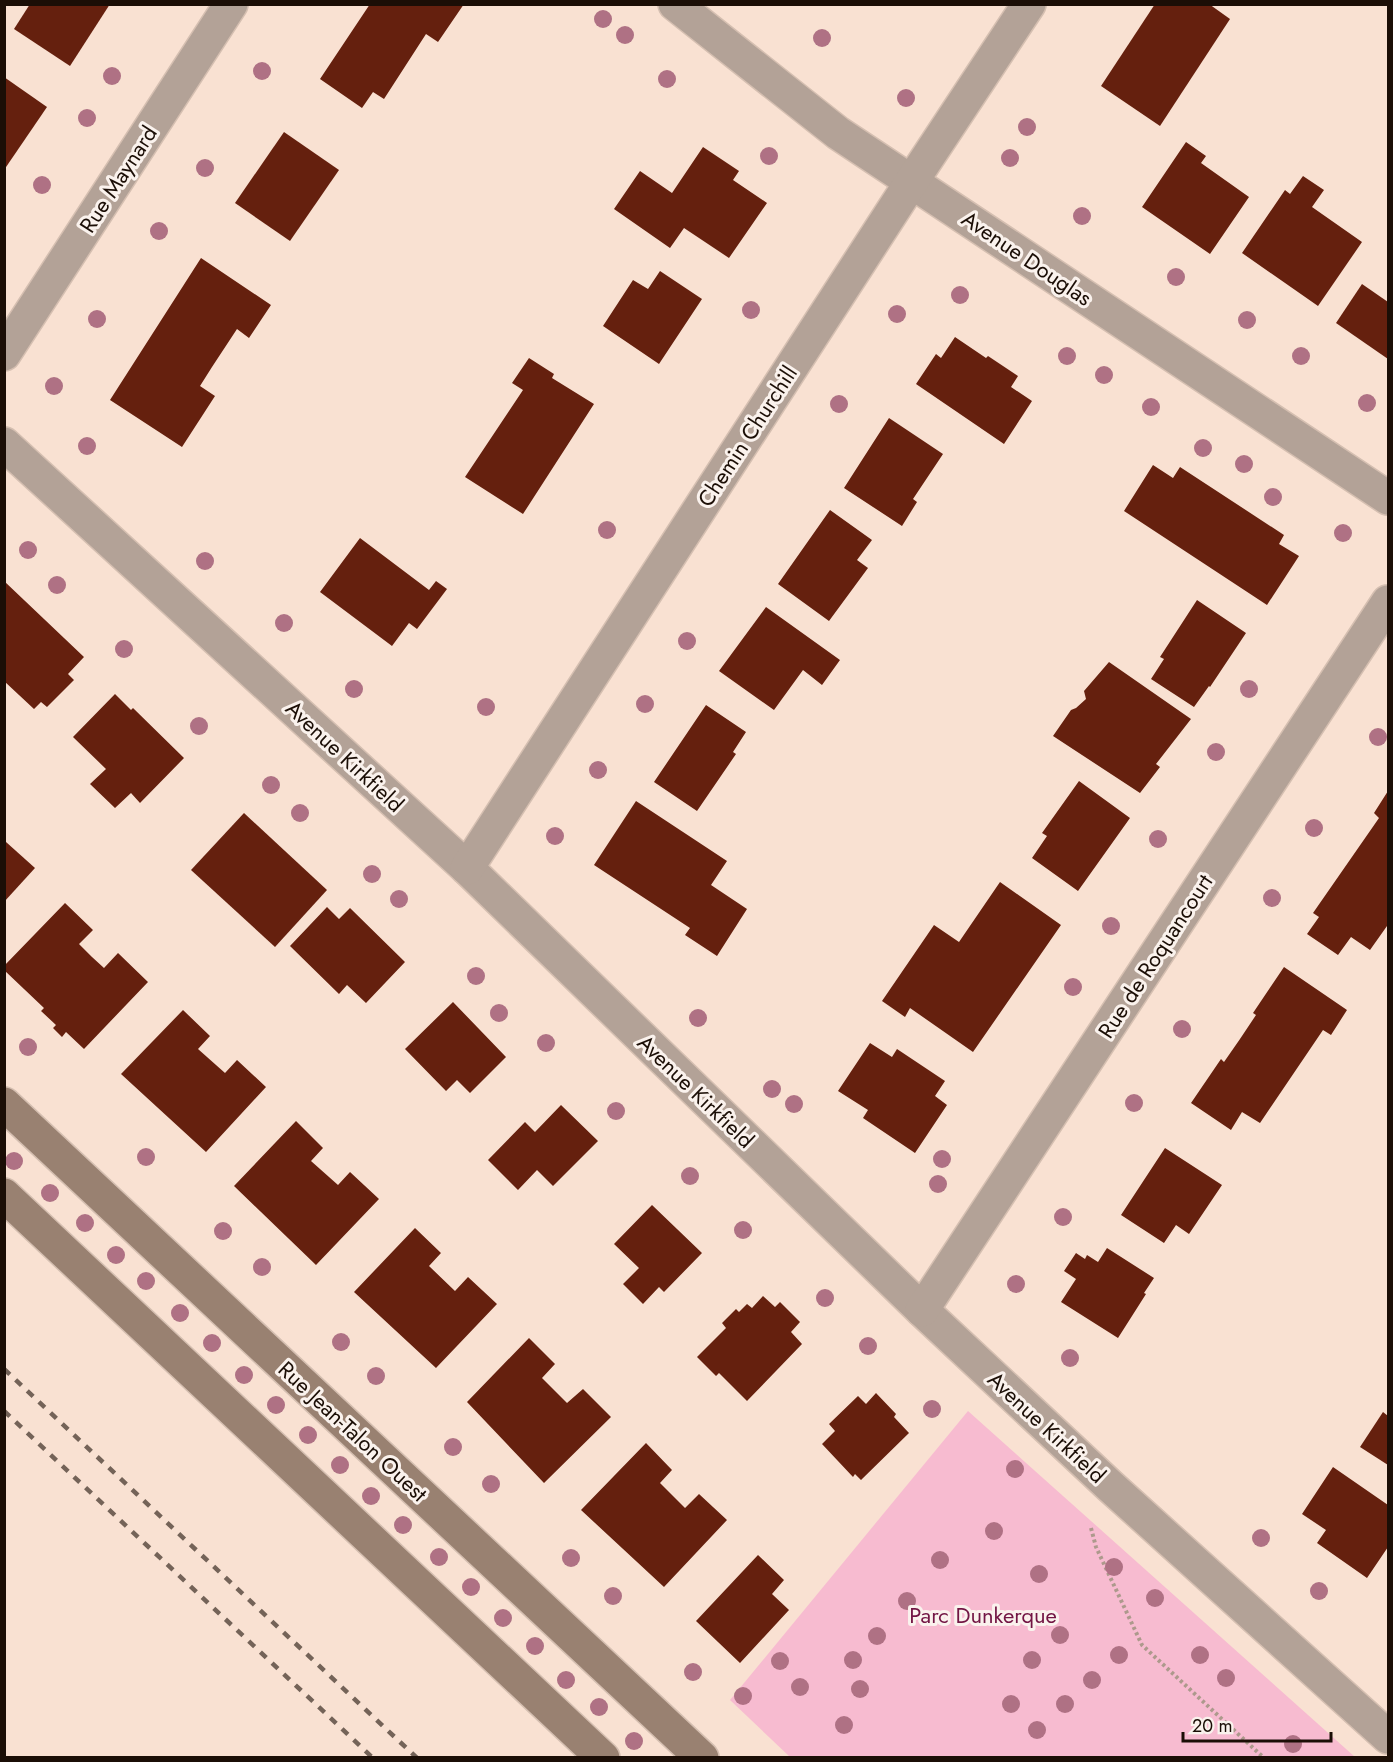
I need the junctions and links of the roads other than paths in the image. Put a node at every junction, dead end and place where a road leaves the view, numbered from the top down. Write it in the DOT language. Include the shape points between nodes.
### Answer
graph roads {
  1 [pos="231,4"];
  2 [pos="675,4"];
  3 [pos="1029,4"];
  4 [pos="912,181"];
  5 [pos="4,354"];
  6 [pos="4,444"];
  7 [pos="1389,498"];
  8 [pos="1389,602"];
  9 [pos="467,868"];
  10 [pos="4,1104"];
  11 [pos="4,1195"];
  12 [pos="922,1310"];
  13 [pos="1388,1736"];
  14 [pos="603,1758"];
  15 [pos="702,1758"];
  1 -- 5 [label="street, Rue Maynard"];
  2 -- 4 [label="street, Avenue Douglas" via="838,133"];
  3 -- 4 [label="street, Chemin Churchill"];
  4 -- 7 [label="street, Avenue Douglas"];
  4 -- 9 [label="street, Chemin Churchill"];
  6 -- 9 [label="street, Avenue Kirkfield"];
  8 -- 12 [label="street, Rue de Roquancourt"];
  9 -- 12 [label="street, Avenue Kirkfield"];
  10 -- 15 [label="main road, Rue Jean-Talon Ouest"];
  11 -- 14 [label="main road"];
  12 -- 13 [label="street, Avenue Kirkfield" via="1110,1486"];
}
